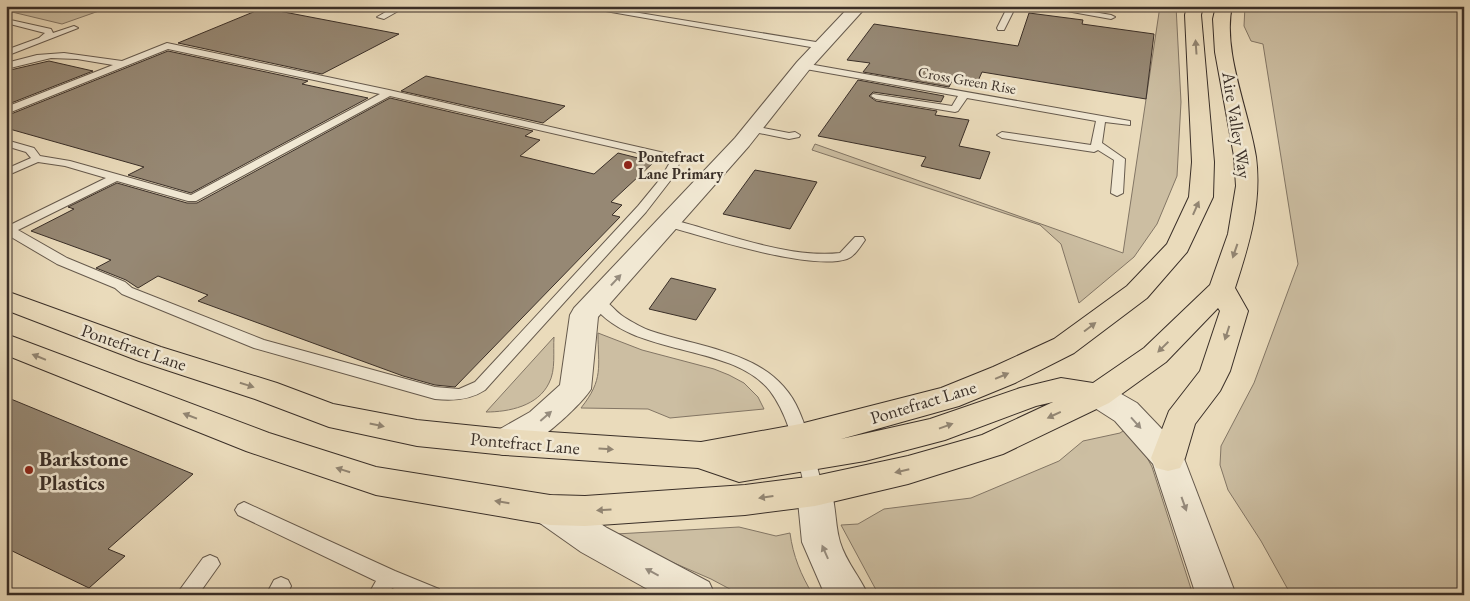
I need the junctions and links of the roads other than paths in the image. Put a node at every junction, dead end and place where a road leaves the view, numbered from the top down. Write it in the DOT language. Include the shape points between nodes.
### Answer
graph roads {
  1 [pos="403,6"];
  2 [pos="581,6"];
  3 [pos="859,6"];
  4 [pos="1012,6"];
  5 [pos="1043,6"];
  6 [pos="1196,6"];
  7 [pos="1224,6"];
  8 [pos="598,8"];
  9 [pos="1101,11"];
  10 [pos="381,17"];
  11 [pos="1111,17"];
  12 [pos="6,21"];
  13 [pos="74,28"];
  14 [pos="1001,28"];
  15 [pos="42,40"];
  16 [pos="822,46"];
  17 [pos="6,53"];
  18 [pos="123,64"];
  19 [pos="6,66"];
  20 [pos="803,66"];
  21 [pos="389,93"];
  22 [pos="964,94"];
  23 [pos="876,96"];
  24 [pos="6,111"];
  25 [pos="1101,119"];
  26 [pos="1126,124"];
  27 [pos="753,129"];
  28 [pos="794,135"];
  29 [pos="1002,135"];
  30 [pos="6,143"];
  31 [pos="1097,145"];
  32 [pos="37,159"];
  33 [pos="6,173"];
  34 [pos="117,177"];
  35 [pos="1117,194"];
  36 [pos="670,223"];
  37 [pos="859,240"];
  38 [pos="1222,288"];
  39 [pos="6,300"];
  40 [pos="597,301"];
  41 [pos="6,344"];
  42 [pos="1049,354"];
  43 [pos="1098,395"];
  44 [pos="505,442"];
  45 [pos="816,454"];
  46 [pos="1168,458"];
  47 [pos="244,510"];
  48 [pos="550,510"];
  49 [pos="210,564"];
  50 [pos="388,577"];
  51 [pos="186,595"];
  52 [pos="378,595"];
  53 [pos="432,595"];
  54 [pos="695,595"];
  55 [pos="848,595"];
  56 [pos="1216,595"];
  1 -- 10 [label="lane"];
  2 -- 8 [label="lane"];
  3 -- 16 [label="street"];
  4 -- 14 [label="lane"];
  5 -- 9 [label="lane"];
  42 -- 6 [label="highway, Aire Valley Way, one-way" via="1136,292 1178,247 1201,197 1203,162 1193,15"];
  7 -- 38 [label="highway, Aire Valley Way, one-way" via="1221,19 1224,52 1245,156 1247,186 1240,234"];
  8 -- 16 [label="lane"];
  9 -- 11 [label="lane"];
  12 -- 15 [label="lane" via="48,31"];
  13 -- 15 [label="lane"];
  15 -- 17 [label="lane"];
  16 -- 20 [label="street"];
  18 -- 19 [label="lane" via="75,54 56,54 27,58"];
  18 -- 21 [label="lane" via="167,46"];
  18 -- 24 [label="lane"];
  20 -- 22 [label="lane, Cross Green Rise"];
  20 -- 27 [label="street"];
  21 -- 34 [label="lane" via="192,199"];
  21 -- 34 [label="lane" via="669,158 674,164 642,209 471,392 450,396 435,393 259,344 127,292 120,285 62,261 9,230"];
  22 -- 23 [label="lane" via="955,109"];
  22 -- 25 [label="lane, Cross Green Rise"];
  25 -- 26 [label="lane, Cross Green Rise"];
  25 -- 31 [label="lane"];
  27 -- 28 [label="lane"];
  27 -- 36 [label="street"];
  29 -- 31 [label="lane" via="1088,149"];
  30 -- 32 [label="lane" via="30,150"];
  31 -- 35 [label="lane" via="1120,159"];
  32 -- 33 [label="lane"];
  32 -- 34 [label="lane"];
  36 -- 37 [label="lane" via="800,255 833,258 851,252"];
  40 -- 36 [label="street, one-way"];
  38 -- 43 [label="highway, Aire Valley Way, one-way" via="1155,355"];
  38 -- 46 [label="highway, one-way" via="1234,311 1218,362 1209,383 1180,420"];
  39 -- 44 [label="highway, Pontefract Lane, one-way" via="150,354 329,415 417,433"];
  44 -- 40 [label="street, one-way" via="541,421 575,389 584,315"];
  40 -- 45 [label="lane" via="618,322 637,331 756,370 786,400"];
  48 -- 41 [label="highway, Pontefract Lane, one-way" via="376,481 258,442"];
  45 -- 42 [label="highway, Pontefract Lane, one-way"];
  43 -- 45 [label="highway" via="1054,390 933,430 865,448"];
  43 -- 46 [label="street, one-way" via="1126,412"];
  44 -- 45 [label="highway, Pontefract Lane, one-way" via="701,455 739,468"];
  45 -- 48 [label="highway, Pontefract Lane, one-way" via="745,500 585,511"];
  55 -- 45 [label="street, one-way" via="839,584 821,542"];
  46 -- 56 [label="street, one-way"];
  47 -- 50 [label="lane"];
  54 -- 48 [label="street, Pontefract Lane, one-way" via="594,540"];
  49 -- 51 [label="lane"];
  50 -- 52 [label="lane"];
  50 -- 53 [label="lane"];
}
